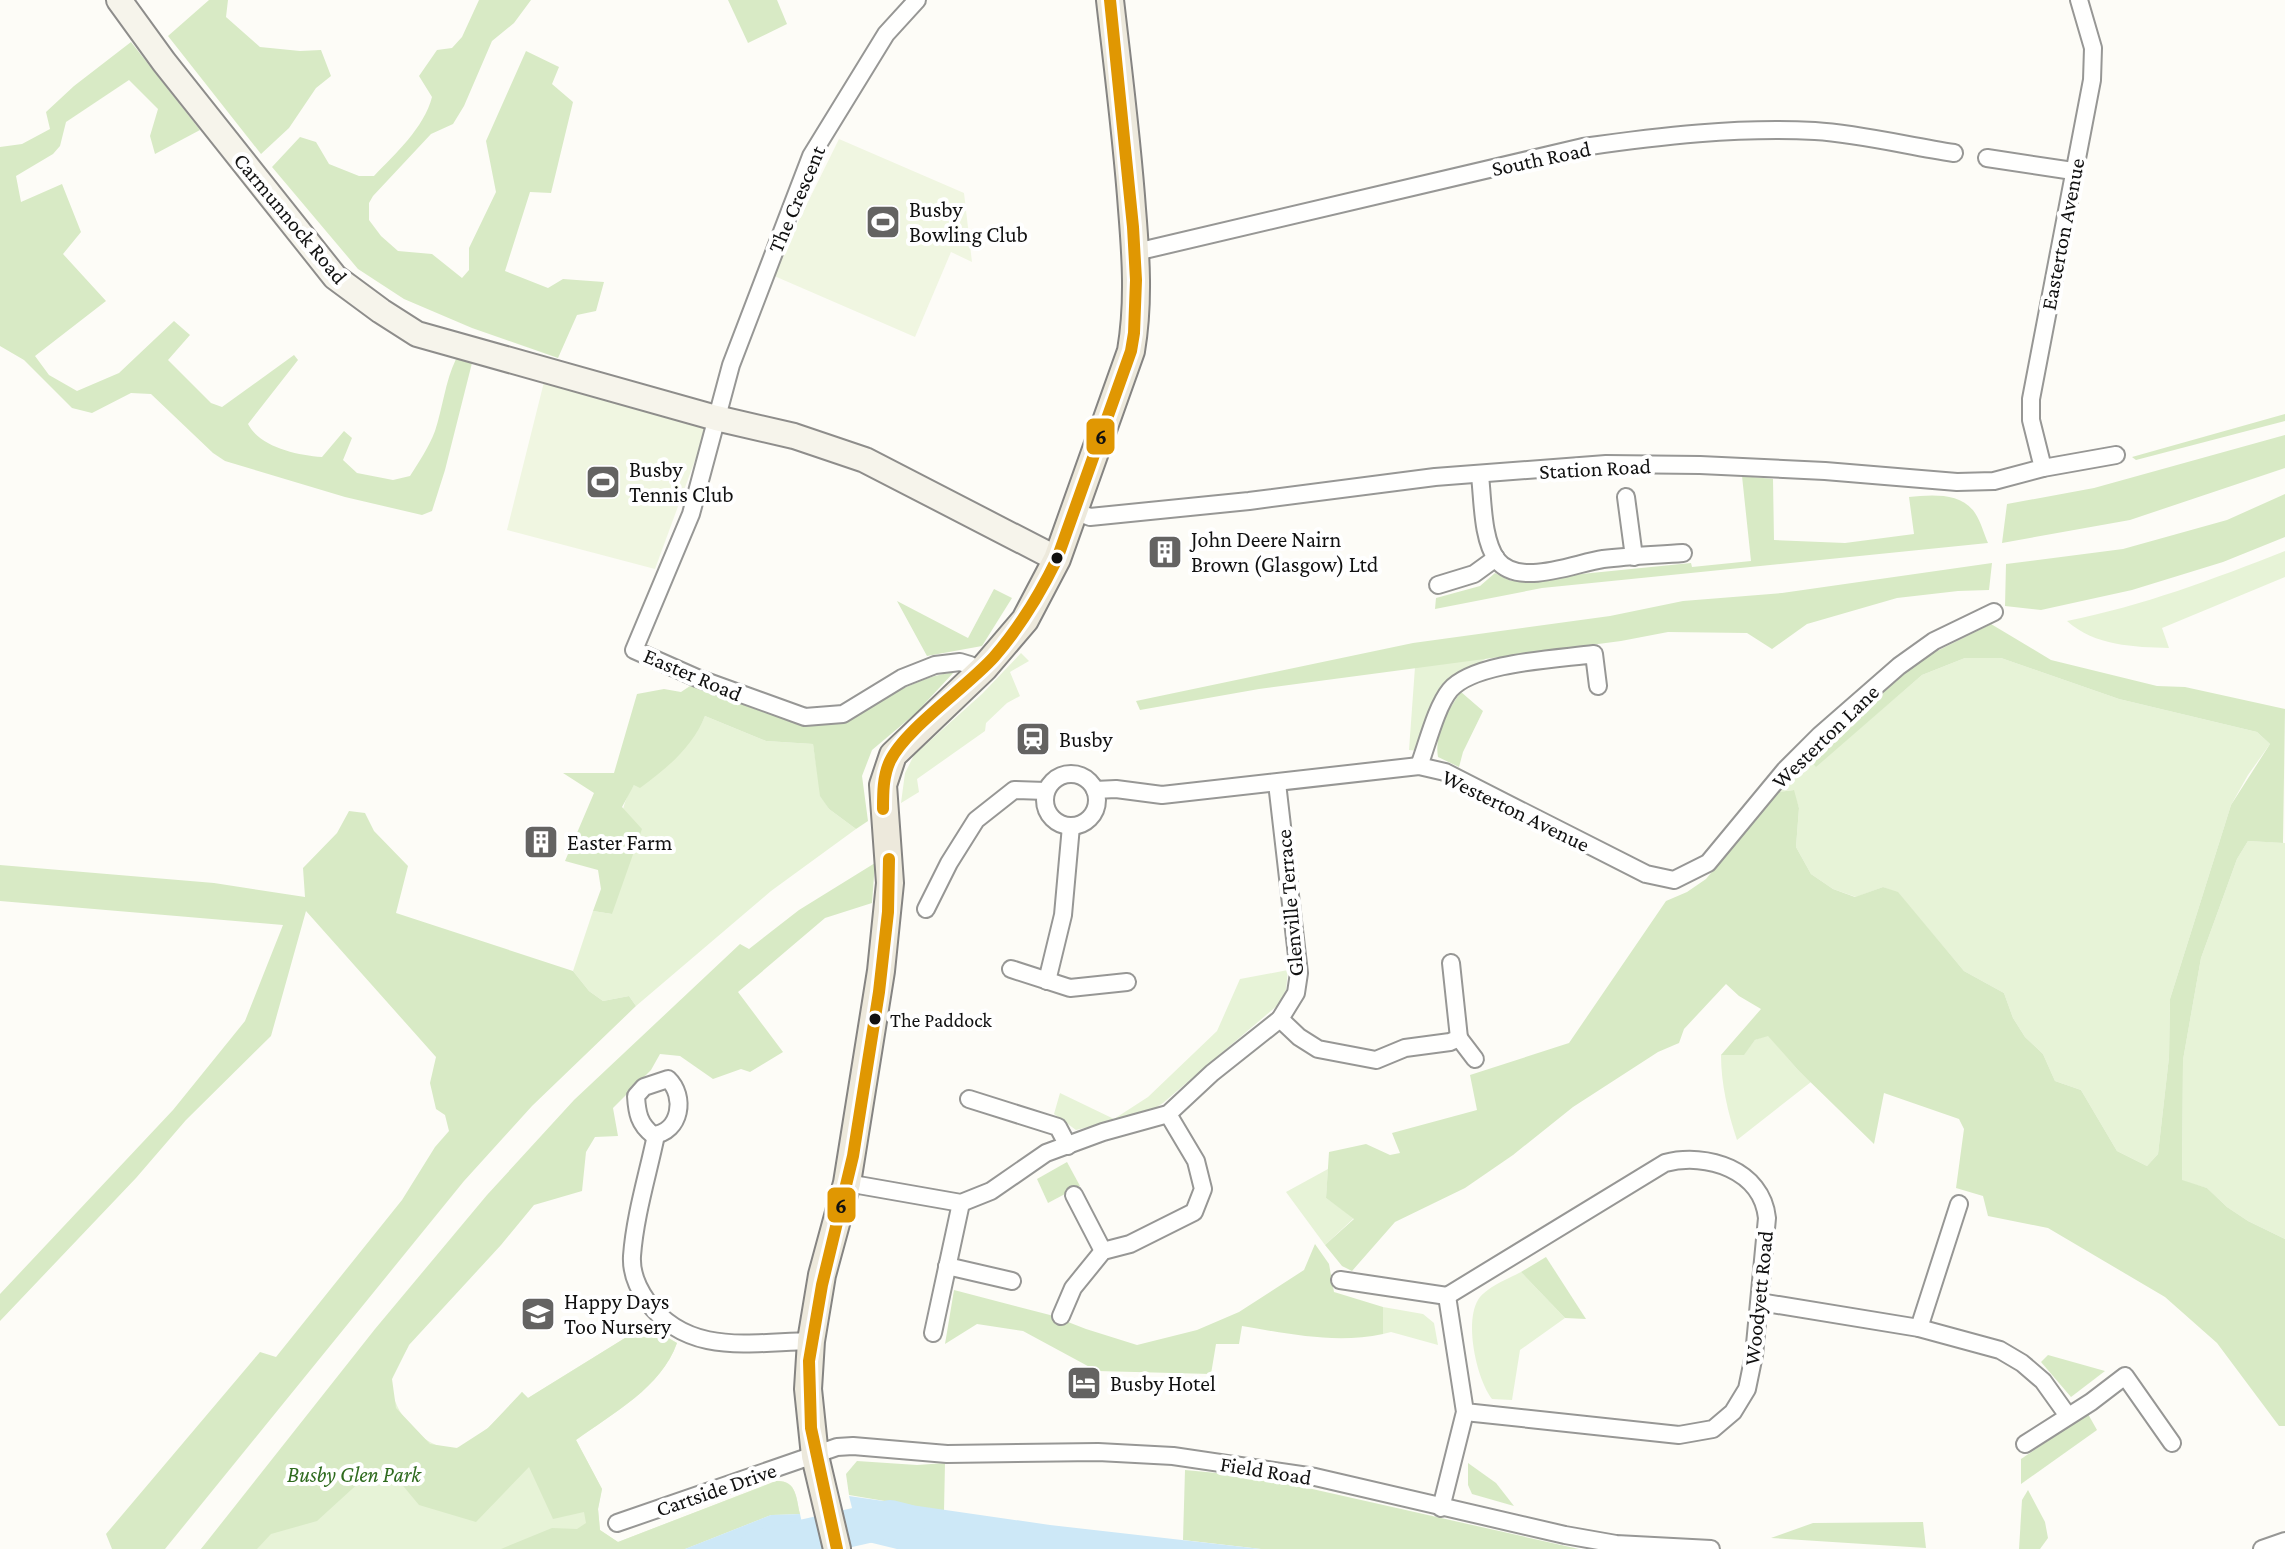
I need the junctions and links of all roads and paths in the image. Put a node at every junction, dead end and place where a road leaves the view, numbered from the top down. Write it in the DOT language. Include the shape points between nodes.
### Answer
graph roads {
  1 [pos="119,0"];
  2 [pos="917,0"];
  3 [pos="1110,0"];
  4 [pos="2079,0"];
  5 [pos="1954,153"];
  6 [pos="1987,158"];
  7 [pos="2073,171"];
  8 [pos="1136,252"];
  9 [pos="716,418"];
  10 [pos="2116,455"];
  11 [pos="2043,468"];
  12 [pos="1480,476"];
  13 [pos="1626,497"];
  14 [pos="1074,511"];
  15 [pos="1683,553"];
  16 [pos="1634,557"];
  17 [pos="1496,558"];
  18 [pos="1057,559"];
  19 [pos="1438,585"];
  20 [pos="1994,612"];
  21 [pos="979,674"];
  22 [pos="1598,686"];
  23 [pos="1419,766"];
  24 [pos="1277,783"];
  25 [pos="1095,790"];
  26 [pos="1046,791"];
  27 [pos="1071,826"];
  28 [pos="1674,880"];
  29 [pos="926,909"];
  30 [pos="1451,963"];
  31 [pos="1011,969"];
  32 [pos="1047,981"];
  33 [pos="1127,982"];
  34 [pos="1280,1019"];
  35 [pos="1459,1038"];
  36 [pos="1475,1059"];
  37 [pos="969,1099"];
  38 [pos="1168,1114"];
  39 [pos="656,1135"];
  40 [pos="1068,1146"];
  41 [pos="847,1183"];
  42 [pos="1074,1195"];
  43 [pos="961,1203"];
  44 [pos="1959,1204"];
  45 [pos="1103,1251"];
  46 [pos="947,1266"];
  47 [pos="1340,1280"];
  48 [pos="1012,1281"];
  49 [pos="1447,1296"];
  50 [pos="1760,1302"];
  51 [pos="1061,1316"];
  52 [pos="1919,1328"];
  53 [pos="933,1333"];
  54 [pos="811,1341"];
  55 [pos="1465,1412"];
  56 [pos="2068,1416"];
  57 [pos="2172,1443"];
  58 [pos="2025,1444"];
  59 [pos="815,1456"];
  60 [pos="1441,1508"];
  61 [pos="617,1523"];
  62 [pos="2285,1541"];
  63 [pos="837,1549"];
  64 [pos="1711,1549"];
  65 [pos="2262,1549"];
  1 -- 9 [label="main road, Carmunnock Road" via="335,277 381,311 417,334"];
  2 -- 9 [label="street, The Crescent" via="886,34 811,156"];
  3 -- 8 [label="main road"];
  4 -- 7 [label="street, Easterton Avenue" via="2093,48 2092,80"];
  5 -- 8 [label="street, South Road" via="1817,131 1736,130 1645,138 1583,147"];
  6 -- 7 [label="street"];
  7 -- 11 [label="street, Easterton Avenue" via="2031,399"];
  8 -- 14 [label="main road" via="1131,351"];
  9 -- 18 [label="main road, Carmunnock Road" via="865,460"];
  9 -- 21 [label="street, Easter Road" via="691,514 634,650 805,717 843,714 902,678 935,665 960,662"];
  10 -- 11 [label="street, Station Road"];
  11 -- 12 [label="street, Station Road" via="1969,482 1700,465 1606,464"];
  12 -- 14 [label="street, Station Road" via="1090,517"];
  12 -- 17 [label="street"];
  13 -- 16 [label="street"];
  14 -- 18 [label="main road"];
  15 -- 16 [label="street"];
  16 -- 17 [label="street" via="1538,573 1506,569"];
  17 -- 19 [label="street" via="1474,574"];
  18 -- 21 [label="main road" via="1025,620"];
  20 -- 28 [label="street, Westerton Lane" via="1934,641 1899,666 1785,770 1708,863"];
  21 -- 41 [label="main road" via="893,755 883,785 889,911"];
  22 -- 23 [label="street" via="1594,654 1513,663 1464,680 1442,704"];
  23 -- 24 [label="street, Westerton Avenue"];
  23 -- 28 [label="street, Westerton Avenue" via="1445,772 1646,874"];
  24 -- 25 [label="street, Westerton Avenue" via="1162,795"];
  24 -- 34 [label="street, Glenville Terrace" via="1299,973 1296,993"];
  25 -- 26 [label="street" via="1070,774"];
  25 -- 27 [label="street" via="1092,814"];
  26 -- 27 [label="street" via="1049,815"];
  26 -- 29 [label="street" via="1014,790 976,820"];
  27 -- 32 [label="street" via="1063,915"];
  30 -- 35 [label="street"];
  31 -- 32 [label="street"];
  32 -- 33 [label="street" via="1070,988"];
  34 -- 35 [label="street" via="1318,1049 1376,1060 1405,1048"];
  34 -- 38 [label="street"];
  35 -- 36 [label="street"];
  37 -- 40 [label="street" via="1058,1127"];
  38 -- 40 [label="street"];
  38 -- 45 [label="street" via="1196,1161 1203,1189 1194,1212 1130,1244"];
  39 -- 54 [label="street" via="632,1256 638,1288 652,1307 691,1337 733,1344"];
  40 -- 43 [label="street" via="1046,1153 991,1191"];
  41 -- 43 [label="street"];
  41 -- 54 [label="main road"];
  42 -- 45 [label="street"];
  43 -- 46 [label="street"];
  44 -- 52 [label="street"];
  45 -- 51 [label="street" via="1073,1288"];
  46 -- 48 [label="street"];
  46 -- 53 [label="street"];
  47 -- 49 [label="street"];
  49 -- 50 [label="street, Woodyett Road" via="1665,1163 1685,1158 1728,1167 1756,1188 1765,1203"];
  49 -- 55 [label="street"];
  50 -- 52 [label="street"];
  50 -- 55 [label="street, Woodyett Road" via="1747,1389 1733,1412 1713,1429 1679,1435"];
  52 -- 56 [label="street" via="2000,1350 2043,1381"];
  54 -- 59 [label="main road" via="808,1389"];
  55 -- 60 [label="street"];
  56 -- 57 [label="street" via="2125,1376"];
  56 -- 58 [label="street"];
  59 -- 60 [label="street, Field Road" via="853,1446 947,1454 1173,1456 1315,1477"];
  59 -- 61 [label="street, Cartside Drive"];
  59 -- 63 [label="main road"];
  60 -- 64 [label="street, Field Road" via="1616,1544"];
  62 -- 65 [label="street"];
}
